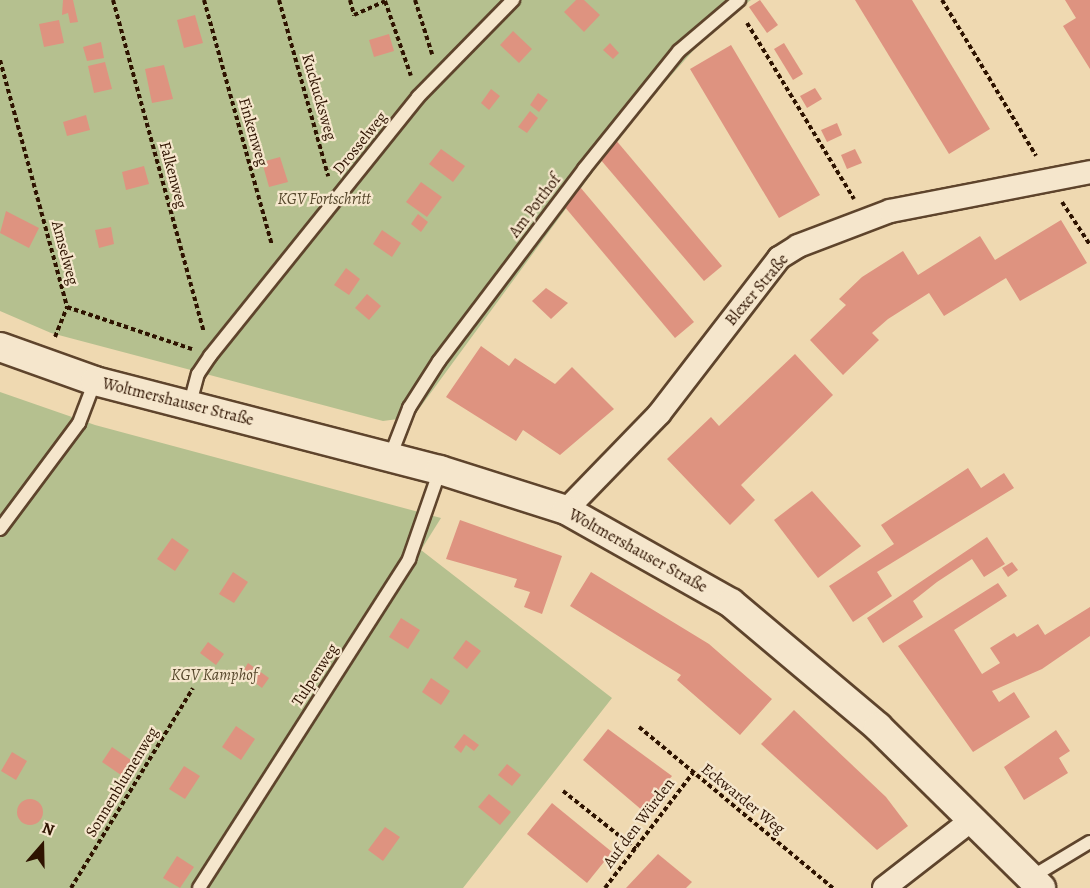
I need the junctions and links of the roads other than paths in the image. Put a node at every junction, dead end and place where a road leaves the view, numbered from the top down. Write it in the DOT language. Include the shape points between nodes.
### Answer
graph roads {
  1 [pos="513,0"];
  2 [pos="739,0"];
  3 [pos="1090,172"];
  4 [pos="0,347"];
  5 [pos="95,381"];
  6 [pos="189,407"];
  7 [pos="390,457"];
  8 [pos="440,470"];
  9 [pos="566,510"];
  10 [pos="0,529"];
  11 [pos="969,822"];
  12 [pos="1090,842"];
  13 [pos="1036,883"];
  14 [pos="199,888"];
  15 [pos="884,888"];
  1 -- 6 [label="lane, Drosselweg" via="418,97 210,356 198,374"];
  2 -- 7 [label="lane, Am Potthof" via="679,51 584,169 439,362 409,408"];
  3 -- 9 [label="street, Blexer Straße" via="865,218 779,258 659,414"];
  4 -- 5 [label="street, Woltmershauser Straße"];
  5 -- 6 [label="street, Woltmershauser Straße"];
  5 -- 10 [label="lane" via="79,423"];
  6 -- 7 [label="street, Woltmershauser Straße"];
  7 -- 8 [label="street, Woltmershauser Straße"];
  8 -- 9 [label="street, Woltmershauser Straße"];
  8 -- 14 [label="lane, Tulpenweg" via="409,559"];
  9 -- 11 [label="street, Woltmershauser Straße" via="731,603 878,727"];
  11 -- 13 [label="street, Woltmershauser Straße"];
  11 -- 15 [label="street"];
  12 -- 13 [label="lane"];
}
